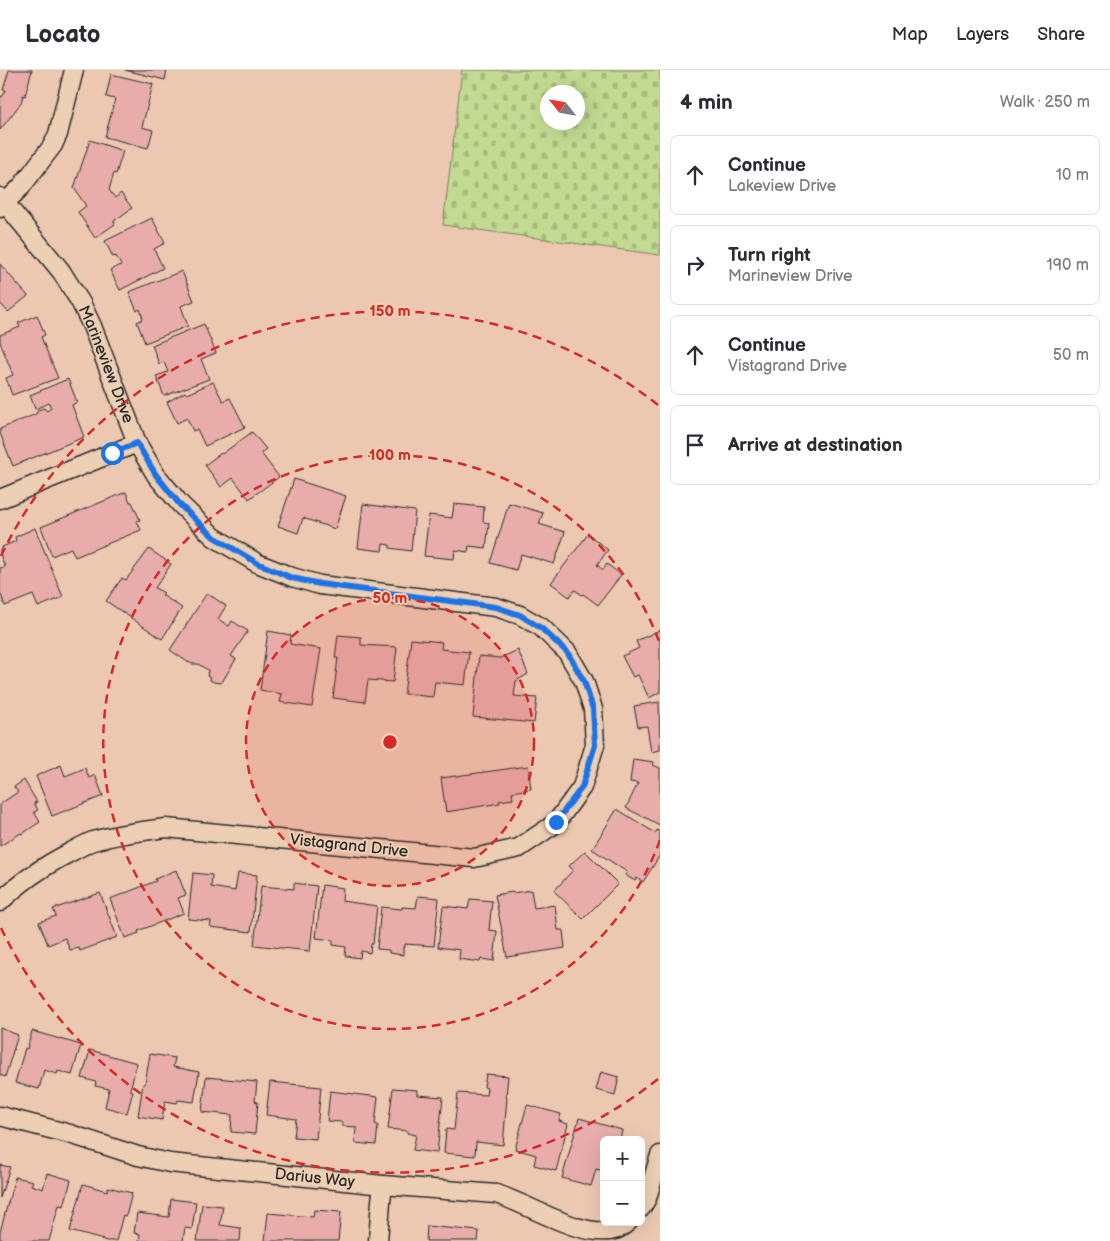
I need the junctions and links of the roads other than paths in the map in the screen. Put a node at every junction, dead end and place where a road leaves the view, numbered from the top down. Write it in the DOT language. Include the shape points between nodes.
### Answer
graph roads {
  1 [pos="74,70"];
  2 [pos="2,203"];
  3 [pos="137,443"];
  4 [pos="0,499"];
  5 [pos="584,681"];
  6 [pos="0,902"];
  7 [pos="0,1116"];
  8 [pos="660,1155"];
  9 [pos="384,1185"];
  10 [pos="645,1201"];
  11 [pos="623,1226"];
  12 [pos="378,1241"];
  1 -- 2 [label="street" via="54,145 21,187"];
  2 -- 3 [label="street, Marineview Drive" via="61,272 81,303"];
  3 -- 4 [label="street"];
  3 -- 5 [label="street, Marineview Drive" via="156,475 181,506 214,537 257,563 292,578 320,584 496,607 520,615 541,628 567,652"];
  5 -- 6 [label="street, Vistagrand Drive" via="593,709 595,745 582,787 556,822 519,848 474,858 166,828 84,844 33,875"];
  7 -- 9 [label="street, Darius Way" via="170,1163"];
  8 -- 10 [label="street"];
  9 -- 11 [label="street, Darius Way" via="496,1194 556,1221 593,1232 606,1232"];
  9 -- 12 [label="street"];
}
